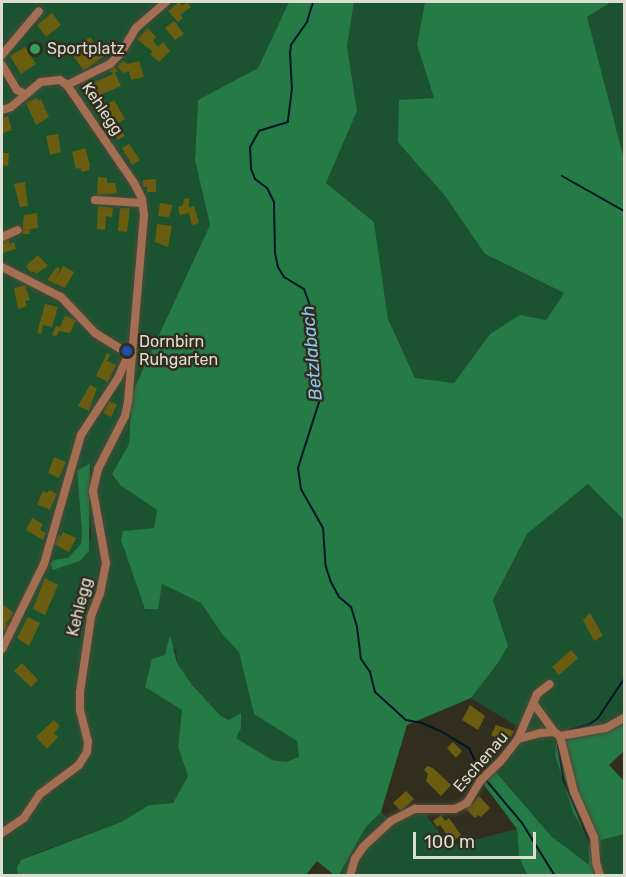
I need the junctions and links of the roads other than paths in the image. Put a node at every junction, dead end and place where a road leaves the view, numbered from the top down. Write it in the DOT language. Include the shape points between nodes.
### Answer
graph roads {
  1 [pos="166,2"];
  2 [pos="39,11"];
  3 [pos="2,55"];
  4 [pos="2,64"];
  5 [pos="67,85"];
  6 [pos="25,94"];
  7 [pos="2,110"];
  8 [pos="95,200"];
  9 [pos="142,203"];
  10 [pos="18,230"];
  11 [pos="2,237"];
  12 [pos="2,267"];
  13 [pos="130,356"];
  14 [pos="2,649"];
  15 [pos="550,684"];
  16 [pos="534,704"];
  17 [pos="624,718"];
  18 [pos="557,734"];
  19 [pos="518,739"];
  20 [pos="2,833"];
  21 [pos="350,876"];
  22 [pos="600,876"];
  1 -- 5 [label="street, Kehlegg" via="136,28 122,53 110,64"];
  2 -- 3 [label="street"];
  4 -- 6 [label="street" via="17,90"];
  5 -- 6 [label="street, Kehlegg" via="60,80 41,82"];
  5 -- 9 [label="street, Kehlegg" via="134,183"];
  6 -- 7 [label="street, Kehlegg"];
  8 -- 9 [label="street"];
  9 -- 13 [label="street, Kehlegg" via="143,235"];
  10 -- 11 [label="street"];
  12 -- 13 [label="street" via="61,297 95,333"];
  13 -- 14 [label="street, Kehlegg" via="81,435 44,564"];
  13 -- 20 [label="street, Kehlegg" via="124,416 98,469 93,492 106,563 91,617 80,692 87,753 79,765 40,794 24,818"];
  15 -- 16 [label="street" via="542,689"];
  16 -- 18 [label="street"];
  16 -- 19 [label="street"];
  17 -- 18 [label="street, Eschenau" via="606,728"];
  18 -- 19 [label="street, Eschenau"];
  18 -- 22 [label="street" via="574,792 594,837"];
  19 -- 21 [label="street, Eschenau" via="461,806 415,809 391,821 363,848"];
}
